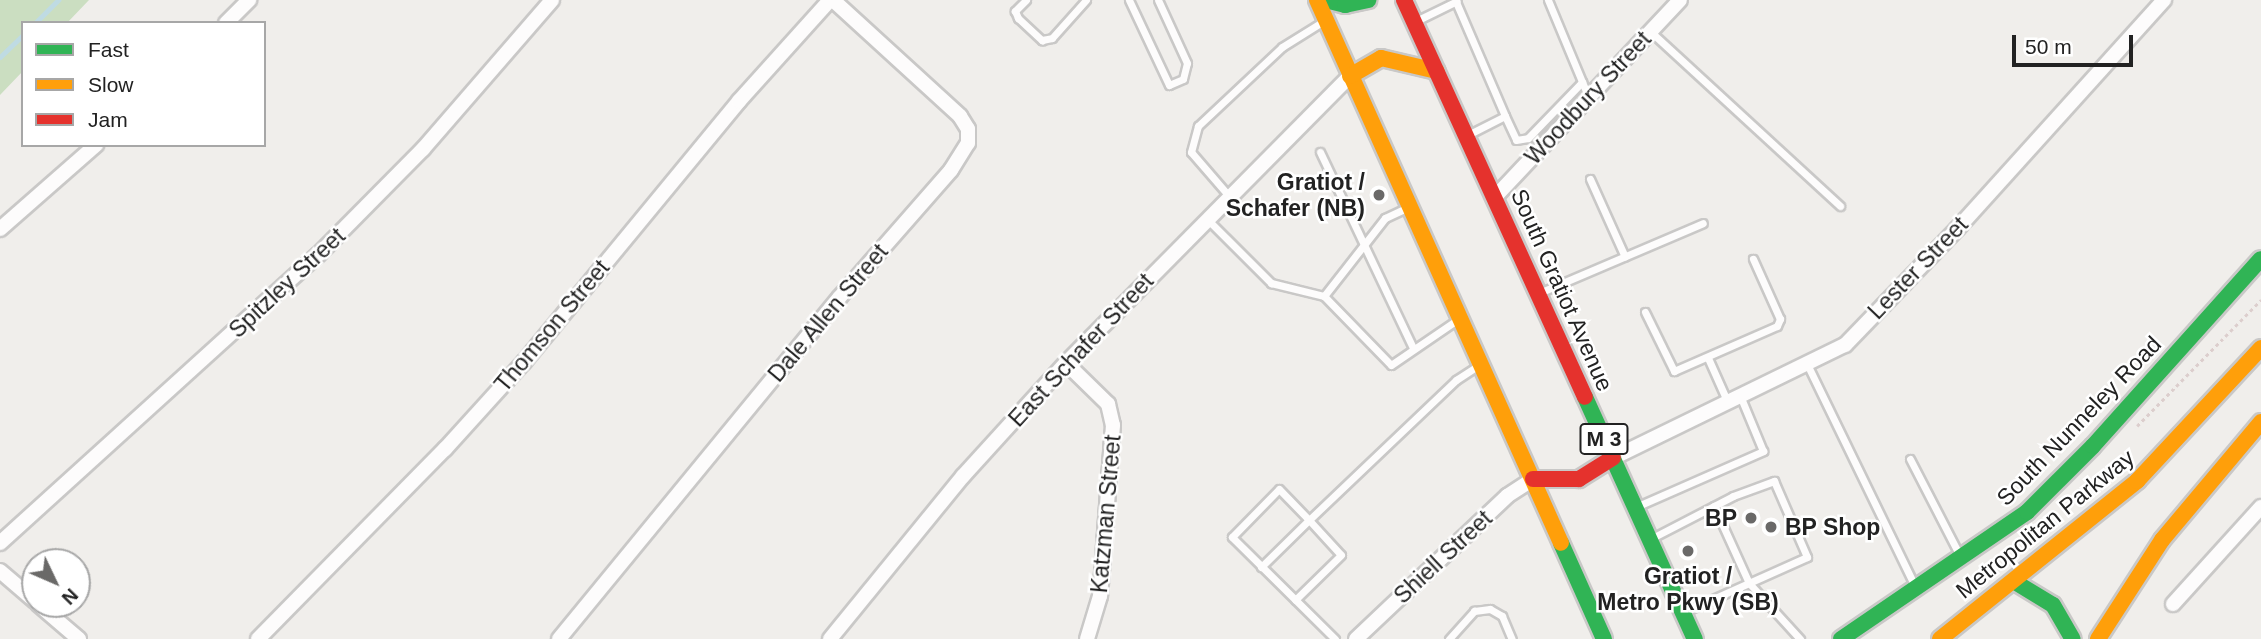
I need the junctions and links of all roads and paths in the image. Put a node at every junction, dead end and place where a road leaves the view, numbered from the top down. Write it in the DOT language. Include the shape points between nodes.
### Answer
graph roads {
  1 [pos="249,0"];
  2 [pos="552,0"];
  3 [pos="832,0"];
  4 [pos="1026,0"];
  5 [pos="1086,0"];
  6 [pos="1129,0"];
  7 [pos="1158,0"];
  8 [pos="1317,0"];
  9 [pos="1325,0"];
  10 [pos="1368,0"];
  11 [pos="1404,0"];
  12 [pos="1548,0"];
  13 [pos="1680,0"];
  14 [pos="2164,0"];
  15 [pos="1457,1"];
  16 [pos="1325,19"];
  17 [pos="228,21"];
  18 [pos="1414,22"];
  19 [pos="1651,32"];
  20 [pos="1437,71"];
  21 [pos="1350,76"];
  22 [pos="1582,82"];
  23 [pos="1589,97"];
  24 [pos="1505,116"];
  25 [pos="1467,136"];
  26 [pos="1528,138"];
  27 [pos="94,147"];
  28 [pos="1538,150"];
  29 [pos="1320,152"];
  30 [pos="1590,180"];
  31 [pos="1229,196"];
  32 [pos="1495,197"];
  33 [pos="1409,206"];
  34 [pos="1840,206"];
  35 [pos="1206,218"];
  36 [pos="1703,223"];
  37 [pos="0,229"];
  38 [pos="1364,245"];
  39 [pos="1625,257"];
  40 [pos="2261,258"];
  41 [pos="1753,259"];
  42 [pos="1539,294"];
  43 [pos="1324,296"];
  44 [pos="1645,312"];
  45 [pos="1460,318"];
  46 [pos="1413,348"];
  47 [pos="2261,348"];
  48 [pos="1708,358"];
  49 [pos="1066,363"];
  50 [pos="1481,363"];
  51 [pos="1808,366"];
  52 [pos="1735,401"];
  53 [pos="2261,422"];
  54 [pos="1613,458"];
  55 [pos="1910,459"];
  56 [pos="1533,478"];
  57 [pos="1714,506"];
  58 [pos="1636,507"];
  59 [pos="2261,507"];
  60 [pos="1309,520"];
  61 [pos="1650,539"];
  62 [pos="0,543"];
  63 [pos="1961,560"];
  64 [pos="1261,567"];
  65 [pos="0,571"];
  66 [pos="2015,582"];
  67 [pos="1749,583"];
  68 [pos="21,589"];
  69 [pos="1917,590"];
  70 [pos="1295,600"];
  71 [pos="2173,604"];
  72 [pos="1683,612"];
  73 [pos="54,618"];
  74 [pos="79,639"];
  75 [pos="258,639"];
  76 [pos="559,639"];
  77 [pos="830,639"];
  78 [pos="1087,639"];
  79 [pos="1335,639"];
  80 [pos="1356,639"];
  81 [pos="1449,639"];
  82 [pos="1512,639"];
  83 [pos="1604,639"];
  84 [pos="1695,639"];
  85 [pos="1800,639"];
  86 [pos="1841,639"];
  87 [pos="1940,639"];
  88 [pos="2073,639"];
  89 [pos="2098,639"];
  1 -- 17 [label="street"];
  2 -- 62 [label="street, Spitzley Street" via="423,149 327,246"];
  3 -- 75 [label="street, Thomson Street" via="738,100 524,362 446,449"];
  3 -- 76 [label="street, Dale Allen Street" via="960,116 968,129 968,143 951,170 839,298"];
  4 -- 5 [label="lane" via="1015,11 1042,40 1052,38"];
  6 -- 7 [label="lane" via="1169,85 1183,79 1187,63"];
  8 -- 16 [label="main road"];
  9 -- 10 [label="main road" via="1345,5"];
  11 -- 18 [label="main road, South Gratiot Avenue / M 3"];
  12 -- 22 [label="lane"];
  13 -- 19 [label="street, Woodbury Street"];
  14 -- 51 [label="street, Lester Street" via="1920,268 1845,345"];
  15 -- 18 [label="lane"];
  15 -- 24 [label="lane"];
  16 -- 21 [label="main road"];
  16 -- 31 [label="lane" via="1282,47 1198,127 1191,152"];
  18 -- 20 [label="main road, South Gratiot Avenue / M 3"];
  19 -- 23 [label="street, Woodbury Street"];
  19 -- 34 [label="lane"];
  20 -- 21 [label="main road" via="1381,58"];
  20 -- 25 [label="main road, South Gratiot Avenue / M 3"];
  21 -- 31 [label="street, East Schafer Street"];
  21 -- 33 [label="main road"];
  22 -- 23 [label="lane"];
  22 -- 26 [label="lane"];
  23 -- 28 [label="street, Woodbury Street"];
  24 -- 25 [label="lane"];
  24 -- 26 [label="lane" via="1516,140"];
  25 -- 32 [label="main road, South Gratiot Avenue / M 3"];
  26 -- 28 [label="lane"];
  27 -- 37 [label="street"];
  28 -- 32 [label="street, Woodbury Street"];
  29 -- 38 [label="lane"];
  30 -- 39 [label="lane"];
  31 -- 35 [label="street, East Schafer Street"];
  32 -- 42 [label="main road, South Gratiot Avenue / M 3"];
  33 -- 38 [label="lane" via="1385,218"];
  33 -- 45 [label="main road"];
  35 -- 43 [label="lane" via="1271,283"];
  35 -- 49 [label="street, East Schafer Street"];
  36 -- 39 [label="lane"];
  38 -- 43 [label="lane"];
  38 -- 46 [label="lane"];
  39 -- 42 [label="lane"];
  40 -- 63 [label="main road, South Nunneley Road" via="2049,492"];
  41 -- 48 [label="lane" via="1780,323"];
  42 -- 54 [label="main road, South Gratiot Avenue / M 3"];
  43 -- 46 [label="lane" via="1391,365"];
  44 -- 48 [label="lane" via="1671,369"];
  45 -- 46 [label="lane"];
  45 -- 50 [label="main road"];
  47 -- 66 [label="main road, Metropolitan Parkway" via="2137,481"];
  48 -- 52 [label="lane"];
  49 -- 77 [label="street, East Schafer Street" via="963,476"];
  49 -- 78 [label="street, Katzman Street" via="1108,404 1113,425 1100,596"];
  50 -- 56 [label="main road"];
  50 -- 60 [label="lane" via="1456,380"];
  51 -- 52 [label="street, Lester Street"];
  51 -- 69 [label="lane"];
  52 -- 54 [label="street, Lester Street"];
  52 -- 58 [label="lane" via="1763,451"];
  53 -- 89 [label="main road" via="2162,540"];
  54 -- 56 [label="main road" via="1579,479"];
  54 -- 58 [label="main road, South Gratiot Avenue / M 3"];
  55 -- 63 [label="lane"];
  56 -- 80 [label="street, Shiell Street" via="1507,496"];
  56 -- 83 [label="main road"];
  57 -- 61 [label="lane"];
  57 -- 67 [label="lane"];
  57 -- 67 [label="lane" via="1774,481 1807,557"];
  58 -- 61 [label="main road, South Gratiot Avenue / M 3"];
  59 -- 71 [label="street"];
  60 -- 64 [label="lane"];
  60 -- 64 [label="lane" via="1279,489 1232,537"];
  60 -- 70 [label="lane" via="1341,555"];
  61 -- 72 [label="main road, South Gratiot Avenue / M 3"];
  63 -- 69 [label="main road, South Nunneley Road"];
  64 -- 70 [label="lane"];
  65 -- 68 [label="street"];
  66 -- 87 [label="main road, Metropolitan Parkway"];
  66 -- 88 [label="main road" via="2053,605"];
  67 -- 72 [label="lane"];
  67 -- 85 [label="lane"];
  69 -- 86 [label="main road, South Nunneley Road"];
  70 -- 79 [label="lane"];
  72 -- 84 [label="main road, South Gratiot Avenue / M 3"];
  73 -- 74 [label="street"];
  81 -- 82 [label="lane" via="1474,611 1490,609 1502,616"];
}
